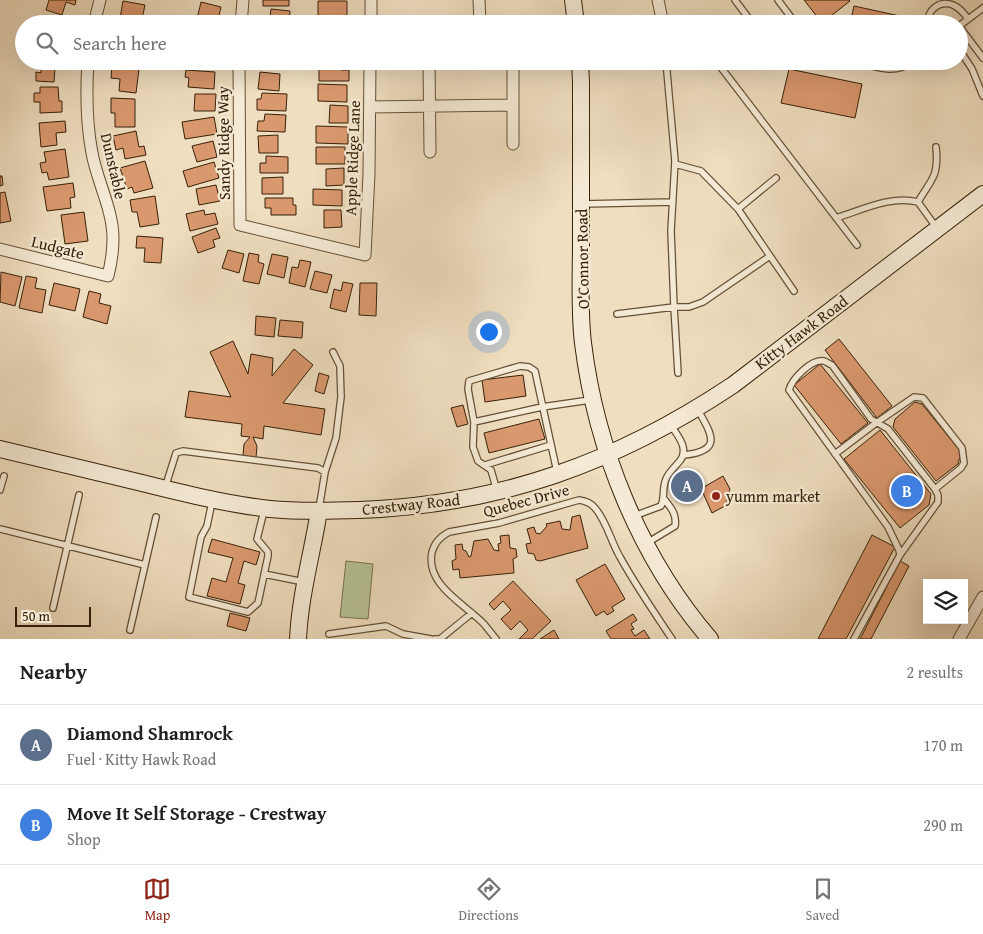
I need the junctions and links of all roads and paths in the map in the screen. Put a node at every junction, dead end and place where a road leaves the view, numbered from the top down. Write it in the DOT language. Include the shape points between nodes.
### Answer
graph roads {
  1 [pos="100,0"];
  2 [pos="243,0"];
  3 [pos="371,0"];
  4 [pos="479,0"];
  5 [pos="573,0"];
  6 [pos="658,0"];
  7 [pos="735,0"];
  8 [pos="778,0"];
  9 [pos="983,8"];
  10 [pos="96,15"];
  11 [pos="242,15"];
  12 [pos="371,15"];
  13 [pos="480,15"];
  14 [pos="575,15"];
  15 [pos="660,15"];
  16 [pos="746,15"];
  17 [pos="789,15"];
  18 [pos="930,15"];
  19 [pos="965,15"];
  20 [pos="968,19"];
  21 [pos="968,38"];
  22 [pos="983,58"];
  23 [pos="968,63"];
  24 [pos="87,70"];
  25 [pos="239,70"];
  26 [pos="370,70"];
  27 [pos="429,70"];
  28 [pos="513,70"];
  29 [pos="580,70"];
  30 [pos="667,70"];
  31 [pos="723,70"];
  32 [pos="981,85"];
  33 [pos="983,96"];
  34 [pos="513,105"];
  35 [pos="429,106"];
  36 [pos="370,107"];
  37 [pos="514,144"];
  38 [pos="936,147"];
  39 [pos="430,152"];
  40 [pos="675,164"];
  41 [pos="776,178"];
  42 [pos="983,194"];
  43 [pos="673,202"];
  44 [pos="918,202"];
  45 [pos="581,204"];
  46 [pos="738,210"];
  47 [pos="836,218"];
  48 [pos="937,229"];
  49 [pos="857,245"];
  50 [pos="0,250"];
  51 [pos="365,256"];
  52 [pos="770,256"];
  53 [pos="108,276"];
  54 [pos="794,291"];
  55 [pos="674,308"];
  56 [pos="617,314"];
  57 [pos="333,352"];
  58 [pos="678,373"];
  59 [pos="592,400"];
  60 [pos="542,407"];
  61 [pos="697,408"];
  62 [pos="474,422"];
  63 [pos="876,423"];
  64 [pos="670,424"];
  65 [pos="551,445"];
  66 [pos="0,449"];
  67 [pos="609,454"];
  68 [pos="835,454"];
  69 [pos="684,455"];
  70 [pos="484,465"];
  71 [pos="325,472"];
  72 [pos="558,475"];
  73 [pos="4,476"];
  74 [pos="164,489"];
  75 [pos="935,489"];
  76 [pos="0,490"];
  77 [pos="497,492"];
  78 [pos="79,495"];
  79 [pos="664,499"];
  80 [pos="213,500"];
  81 [pos="264,508"];
  82 [pos="318,511"];
  83 [pos="156,517"];
  84 [pos="632,517"];
  85 [pos="0,529"];
  86 [pos="645,544"];
  87 [pos="67,546"];
  88 [pos="900,555"];
  89 [pos="145,565"];
  90 [pos="264,574"];
  91 [pos="306,582"];
  92 [pos="983,597"];
  93 [pos="53,608"];
  94 [pos="472,613"];
  95 [pos="130,630"];
  96 [pos="330,634"];
  97 [pos="298,639"];
  98 [pos="431,639"];
  99 [pos="435,639"];
  100 [pos="496,639"];
  101 [pos="672,639"];
  102 [pos="710,639"];
  103 [pos="854,639"];
  104 [pos="959,639"];
  1 -- 10 [label="street"];
  2 -- 11 [label="street"];
  3 -- 12 [label="street"];
  4 -- 13 [label="street"];
  5 -- 14 [label="main road"];
  6 -- 15 [label="street"];
  7 -- 16 [label="lane"];
  8 -- 17 [label="lane"];
  9 -- 20 [label="lane"];
  18 -- 19 [label="lane" via="935,6 941,4 954,5"];
  21 -- 22 [label="lane"];
  23 -- 32 [label="lane"];
  24 -- 53 [label="street, Dunstable" via="90,144 113,237"];
  25 -- 51 [label="street, Sandy Ridge Way" via="240,225"];
  26 -- 36 [label="street, Apple Ridge Lane"];
  27 -- 35 [label="street"];
  28 -- 34 [label="street"];
  29 -- 45 [label="main road, O'Connor Road"];
  30 -- 40 [label="lane"];
  31 -- 47 [label="lane"];
  32 -- 33 [label="lane"];
  34 -- 35 [label="street"];
  34 -- 37 [label="street"];
  35 -- 36 [label="street"];
  35 -- 39 [label="street"];
  36 -- 51 [label="street, Apple Ridge Lane"];
  38 -- 44 [label="lane" via="938,164 935,175"];
  40 -- 43 [label="lane"];
  40 -- 46 [label="lane" via="701,171"];
  41 -- 46 [label="lane"];
  42 -- 48 [label="main road, Kitty Hawk Road"];
  43 -- 45 [label="lane"];
  43 -- 55 [label="lane"];
  44 -- 47 [label="lane" via="907,199 892,201"];
  44 -- 48 [label="lane"];
  45 -- 59 [label="main road, O'Connor Road" via="583,342"];
  46 -- 52 [label="lane"];
  47 -- 49 [label="lane"];
  48 -- 61 [label="main road, Kitty Hawk Road" via="733,385"];
  50 -- 53 [label="street, Ludgate"];
  52 -- 54 [label="lane"];
  52 -- 55 [label="lane" via="703,302"];
  55 -- 56 [label="lane"];
  55 -- 58 [label="lane"];
  57 -- 71 [label="lane" via="340,366 341,397 336,438"];
  59 -- 60 [label="lane"];
  59 -- 67 [label="main road, O'Connor Road"];
  60 -- 62 [label="lane"];
  60 -- 62 [label="lane" via="535,371 520,366 469,381"];
  60 -- 65 [label="lane"];
  61 -- 64 [label="main road, Kitty Hawk Road"];
  61 -- 69 [label="lane" via="711,433 711,441 701,452"];
  62 -- 70 [label="lane" via="474,447 478,461"];
  63 -- 68 [label="lane"];
  63 -- 68 [label="lane" via="832,365 814,362 795,377 788,390"];
  63 -- 75 [label="lane" via="888,429"];
  63 -- 75 [label="lane" via="914,397 927,401 962,448 964,456 961,468"];
  64 -- 67 [label="main road, Kitty Hawk Road"];
  64 -- 69 [label="lane" via="684,446"];
  65 -- 70 [label="lane"];
  65 -- 72 [label="lane"];
  66 -- 74 [label="main road, Crestway Road"];
  67 -- 72 [label="main road, Crestway Road"];
  67 -- 84 [label="main road"];
  68 -- 88 [label="lane" via="888,527"];
  69 -- 79 [label="lane" via="666,479 662,492"];
  70 -- 77 [label="lane" via="492,470"];
  71 -- 74 [label="lane" via="318,468 183,451 176,453"];
  71 -- 82 [label="lane"];
  72 -- 77 [label="main road, Crestway Road"];
  73 -- 76 [label="lane"];
  74 -- 80 [label="main road, Crestway Road"];
  75 -- 88 [label="lane" via="938,502"];
  77 -- 82 [label="main road, Crestway Road" via="397,509"];
  78 -- 87 [label="lane"];
  79 -- 84 [label="lane" via="662,506"];
  79 -- 86 [label="lane" via="674,513 675,526"];
  80 -- 81 [label="main road, Crestway Road"];
  80 -- 90 [label="lane" via="201,537 189,597 248,612 258,603"];
  81 -- 82 [label="main road, Crestway Road"];
  81 -- 90 [label="lane" via="257,539 268,552"];
  82 -- 91 [label="main road"];
  83 -- 89 [label="lane"];
  84 -- 86 [label="main road"];
  85 -- 87 [label="lane"];
  86 -- 102 [label="main road" via="659,569"];
  87 -- 89 [label="lane"];
  87 -- 93 [label="lane"];
  88 -- 103 [label="lane"];
  89 -- 95 [label="lane"];
  90 -- 91 [label="lane"];
  91 -- 97 [label="main road"];
  92 -- 104 [label="street"];
  94 -- 99 [label="lane" via="440,639"];
  94 -- 100 [label="lane, Quebec Drive"];
  94 -- 101 [label="lane, Quebec Drive" via="439,582 432,565 433,545 442,536 579,500 587,501 596,508 618,555"];
  96 -- 98 [label="lane" via="386,626 403,634"];
}
